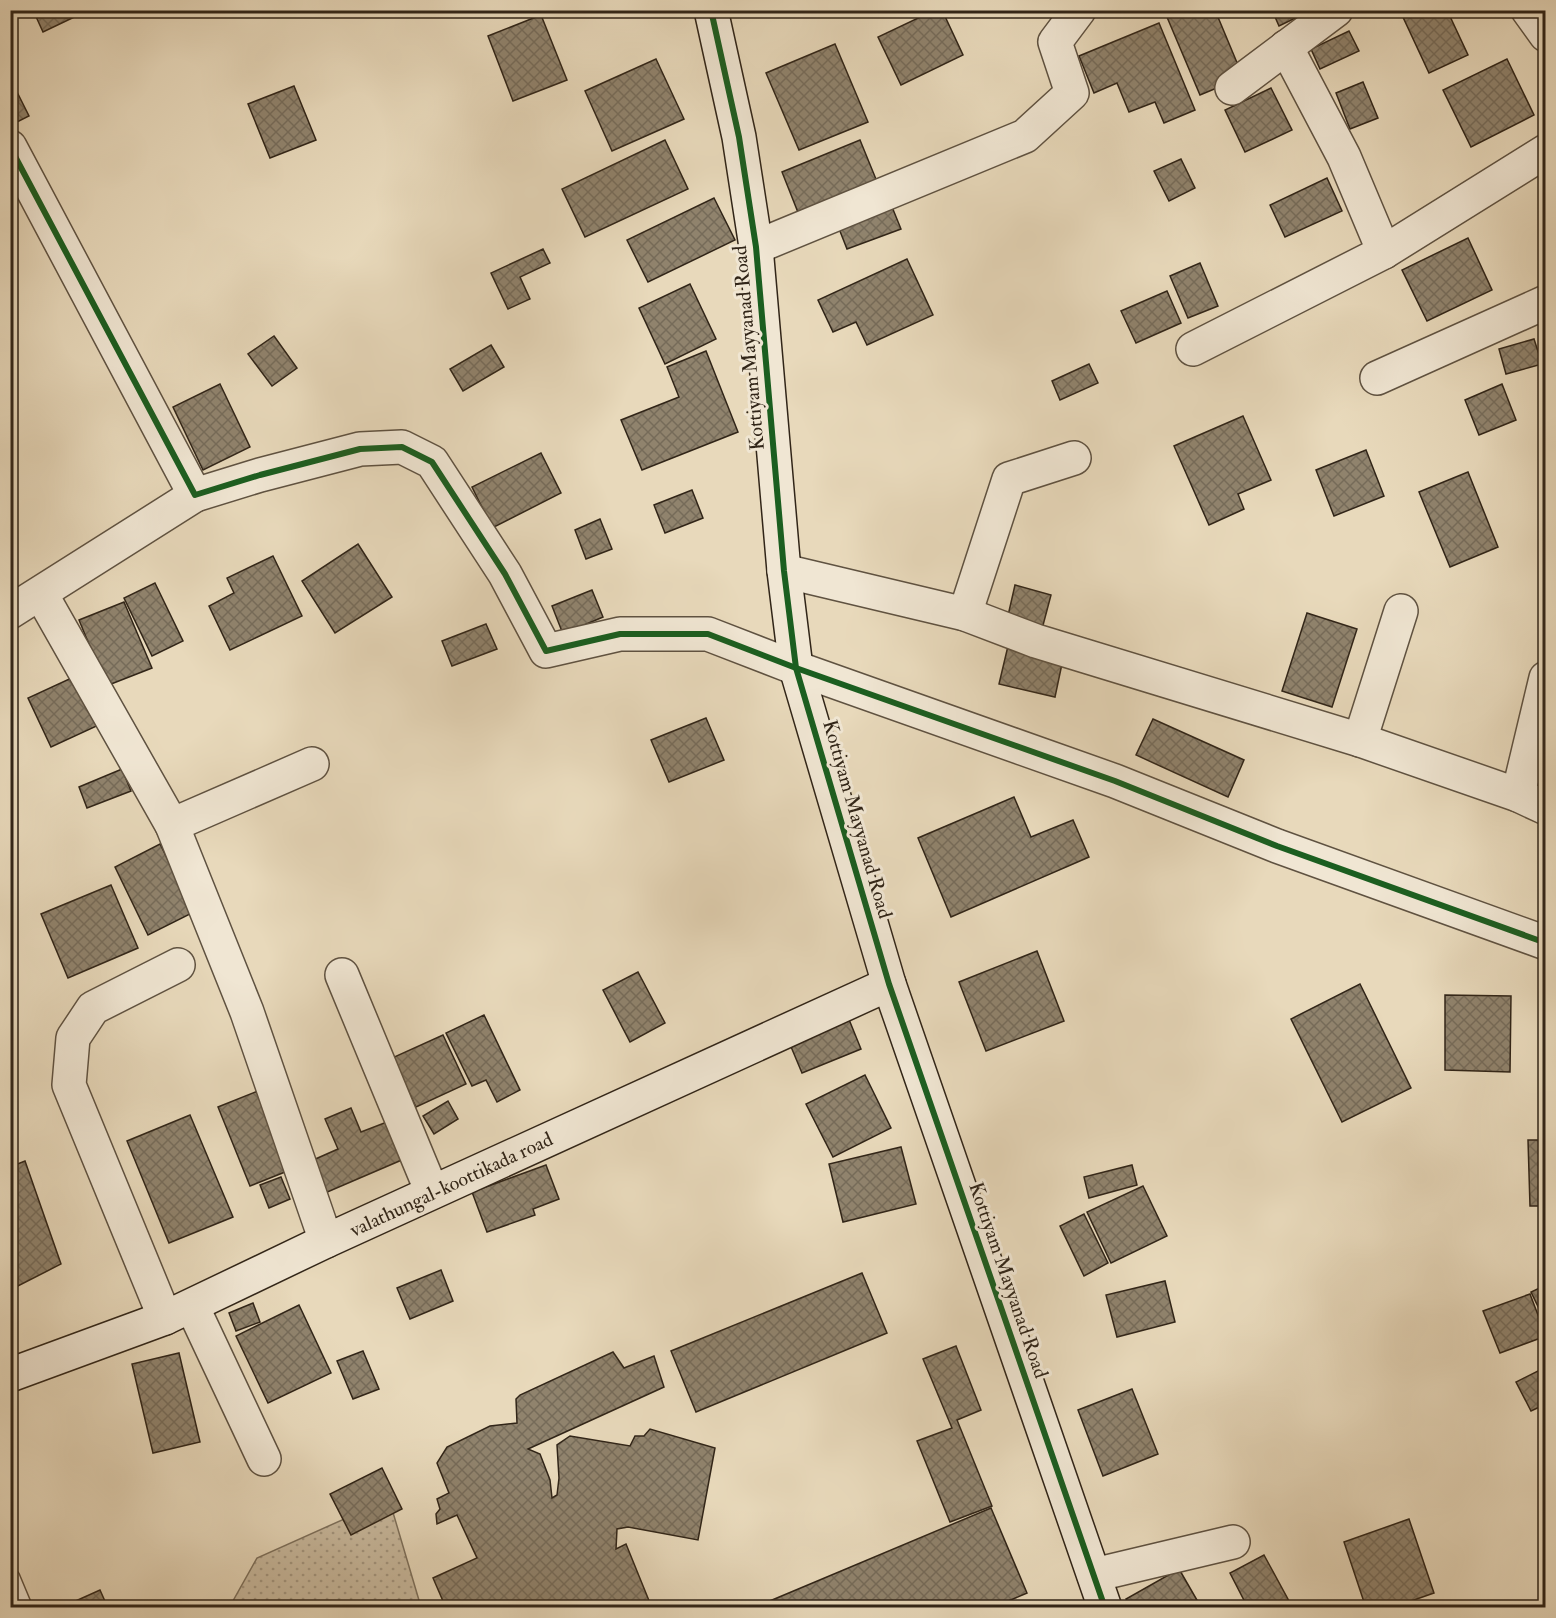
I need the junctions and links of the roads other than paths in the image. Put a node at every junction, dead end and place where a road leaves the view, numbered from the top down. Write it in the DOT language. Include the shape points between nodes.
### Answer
graph roads {
  1 [pos="711,10"];
  2 [pos="1078,10"];
  3 [pos="1336,10"];
  4 [pos="1528,10"];
  5 [pos="1545,35"];
  6 [pos="1286,47"];
  7 [pos="1232,88"];
  8 [pos="10,147"];
  9 [pos="1545,151"];
  10 [pos="756,247"];
  11 [pos="1384,252"];
  12 [pos="1545,302"];
  13 [pos="1193,349"];
  14 [pos="1377,378"];
  15 [pos="1074,458"];
  16 [pos="195,495"];
  17 [pos="784,571"];
  18 [pos="41,594"];
  19 [pos="1401,611"];
  20 [pos="10,612"];
  21 [pos="965,614"];
  22 [pos="796,668"];
  23 [pos="1545,678"];
  24 [pos="1360,740"];
  25 [pos="312,764"];
  26 [pos="1532,801"];
  27 [pos="172,825"];
  28 [pos="1545,943"];
  29 [pos="178,965"];
  30 [pos="342,975"];
  31 [pos="889,984"];
  32 [pos="432,1192"];
  33 [pos="326,1241"];
  34 [pos="178,1312"];
  35 [pos="12,1372"];
  36 [pos="264,1460"];
  37 [pos="1233,1542"];
  38 [pos="1094,1575"];
  39 [pos="10,1576"];
  40 [pos="24,1608"];
  41 [pos="1105,1608"];
  1 -- 10 [label="street, Kottiyam Mayyanad Road" via="739,137"];
  2 -- 10 [label="street" via="1055,42 1072,93 1025,136"];
  3 -- 6 [label="street"];
  4 -- 5 [label="street"];
  6 -- 7 [label="street"];
  6 -- 11 [label="street" via="1344,158"];
  8 -- 16 [label="street"];
  9 -- 11 [label="street"];
  10 -- 17 [label="street, Kottiyam Mayyanad Road"];
  11 -- 13 [label="street"];
  12 -- 14 [label="street"];
  15 -- 21 [label="street" via="1009,479"];
  16 -- 18 [label="street"];
  16 -- 22 [label="street" via="360,449 402,447 432,462 505,574 546,651 620,634 708,634"];
  17 -- 21 [label="street"];
  17 -- 22 [label="street, Kottiyam Mayyanad Road"];
  18 -- 20 [label="street"];
  18 -- 27 [label="street"];
  19 -- 24 [label="street"];
  21 -- 24 [label="street" via="1036,640"];
  22 -- 28 [label="street" via="1115,781 1277,846"];
  22 -- 31 [label="street, Kottiyam Mayyanad Road"];
  23 -- 26 [label="street"];
  24 -- 26 [label="street"];
  25 -- 27 [label="street"];
  27 -- 33 [label="street" via="247,1012"];
  29 -- 34 [label="street" via="93,1008 73,1038 69,1085"];
  30 -- 32 [label="street"];
  31 -- 32 [label="street, valathungal-koottikada road"];
  31 -- 38 [label="street, Kottiyam Mayyanad Road"];
  32 -- 33 [label="street, valathungal-koottikada road"];
  33 -- 34 [label="street, valathungal-koottikada road"];
  34 -- 35 [label="street, valathungal-koottikada road"];
  34 -- 36 [label="street"];
  37 -- 38 [label="street"];
  38 -- 41 [label="street, Kottiyam Mayyanad Road"];
  39 -- 40 [label="lane"];
}
